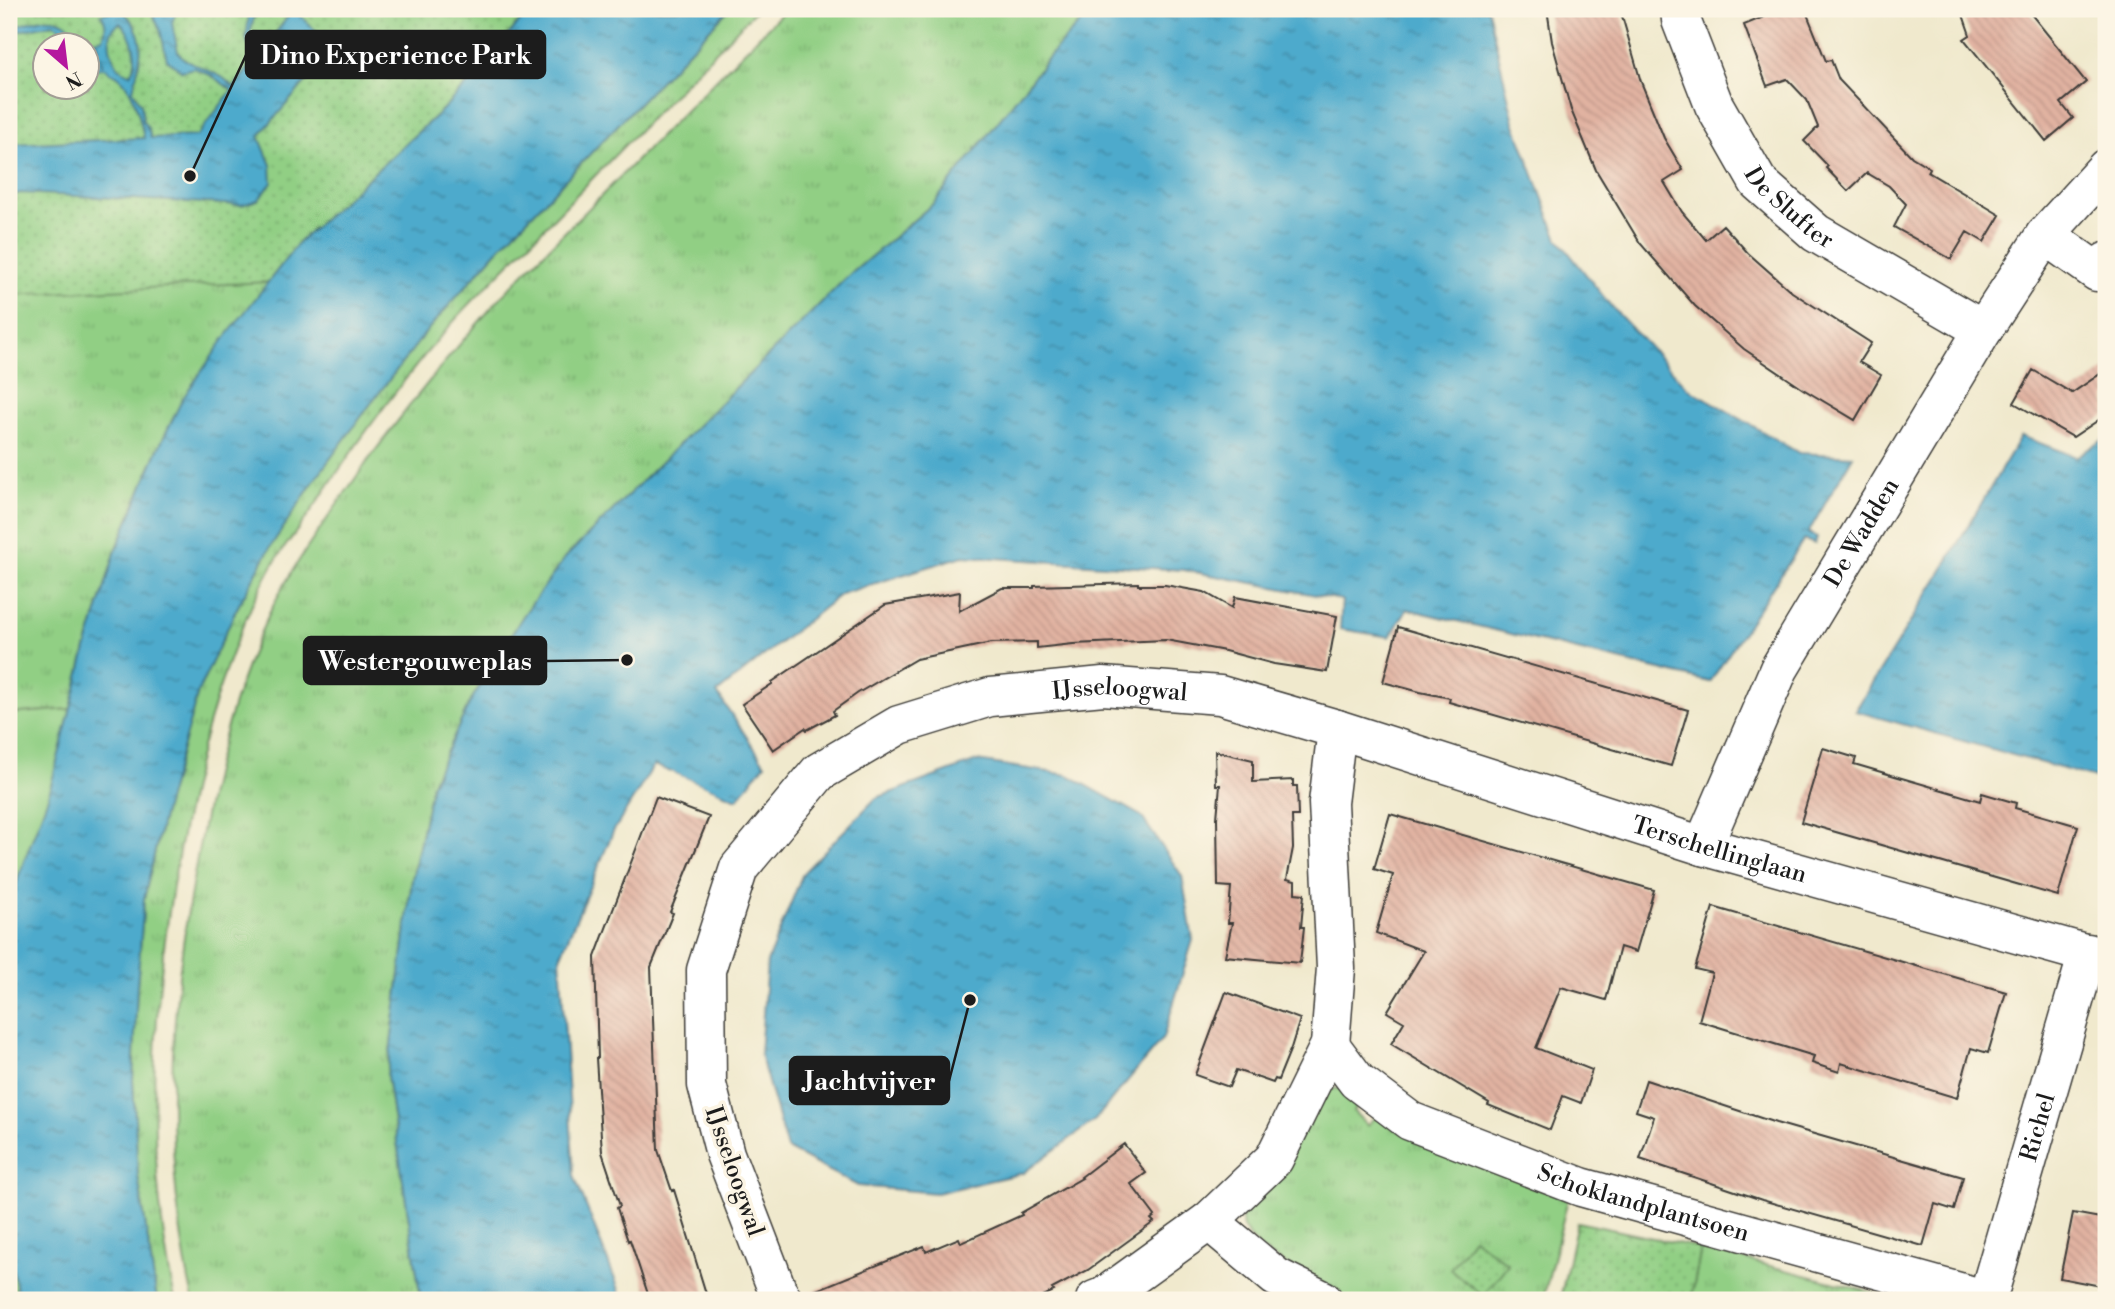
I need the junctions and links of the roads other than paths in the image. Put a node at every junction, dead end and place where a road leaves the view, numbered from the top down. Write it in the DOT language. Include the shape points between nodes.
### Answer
graph roads {
  1 [pos="1680,9"];
  2 [pos="2106,168"];
  3 [pos="2045,235"];
  4 [pos="2106,262"];
  5 [pos="1983,330"];
  6 [pos="1337,729"];
  7 [pos="1703,846"];
  8 [pos="2097,956"];
  9 [pos="1330,1045"];
  10 [pos="1209,1221"];
  11 [pos="783,1300"];
  12 [pos="1095,1300"];
  13 [pos="1323,1300"];
  14 [pos="1988,1300"];
  1 -- 5 [label="street, De Slufter" via="1714,105 1758,182 1816,233"];
  2 -- 3 [label="street, De Wadden"];
  3 -- 4 [label="street" via="2097,272"];
  3 -- 5 [label="street, De Wadden"];
  5 -- 7 [label="street, De Wadden" via="1779,668"];
  6 -- 7 [label="street, Terschellinglaan"];
  6 -- 9 [label="street" via="1328,803 1336,968"];
  6 -- 11 [label="street, IJsseloogwal" via="1220,695 1103,686 990,697 899,725 819,772 739,868 706,970 707,1085 725,1154"];
  7 -- 8 [label="street, Terschellinglaan"];
  8 -- 14 [label="street, Richel"];
  9 -- 10 [label="street" via="1274,1159"];
  9 -- 14 [label="street, Schoklandplantsoen" via="1357,1081 1410,1121 1435,1131 1581,1187"];
  10 -- 12 [label="street"];
  10 -- 13 [label="street" via="1276,1276"];
}
